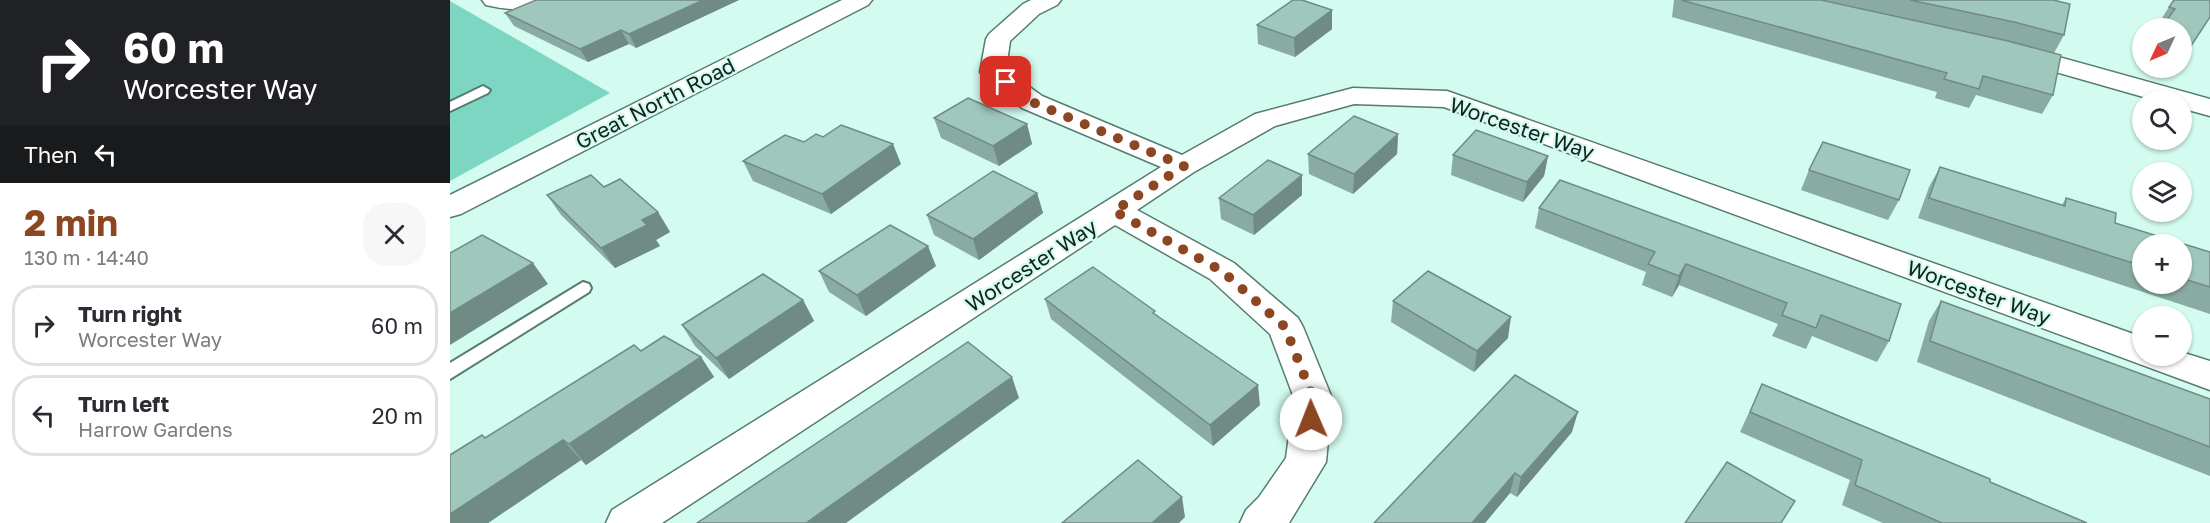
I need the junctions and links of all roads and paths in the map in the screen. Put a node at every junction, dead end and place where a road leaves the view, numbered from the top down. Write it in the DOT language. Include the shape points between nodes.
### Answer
graph roads {
  1 [pos="494,0"];
  2 [pos="554,0"];
  3 [pos="860,0"];
  4 [pos="1049,0"];
  5 [pos="1992,47"];
  6 [pos="483,90"];
  7 [pos="450,107"];
  8 [pos="2210,108"];
  9 [pos="1184,166"];
  10 [pos="450,207"];
  11 [pos="1114,211"];
  12 [pos="583,288"];
  13 [pos="2132,347"];
  14 [pos="2182,366"];
  15 [pos="450,372"];
  16 [pos="2210,376"];
  17 [pos="627,523"];
  18 [pos="1261,523"];
  1 -- 2 [label="street" via="512,4"];
  3 -- 10 [label="street, Great North Road"];
  4 -- 9 [label="street" via="1031,9 998,39 993,72 1032,102"];
  5 -- 8 [label="street"];
  6 -- 7 [label="lane"];
  9 -- 11 [label="street, Worcester Way"];
  9 -- 13 [label="street, Worcester Way" via="1265,120 1353,96 1447,99"];
  11 -- 17 [label="street, Worcester Way"];
  11 -- 18 [label="street" via="1222,271 1285,327 1313,398 1306,462"];
  12 -- 15 [label="lane"];
  14 -- 16 [label="street"];
}
